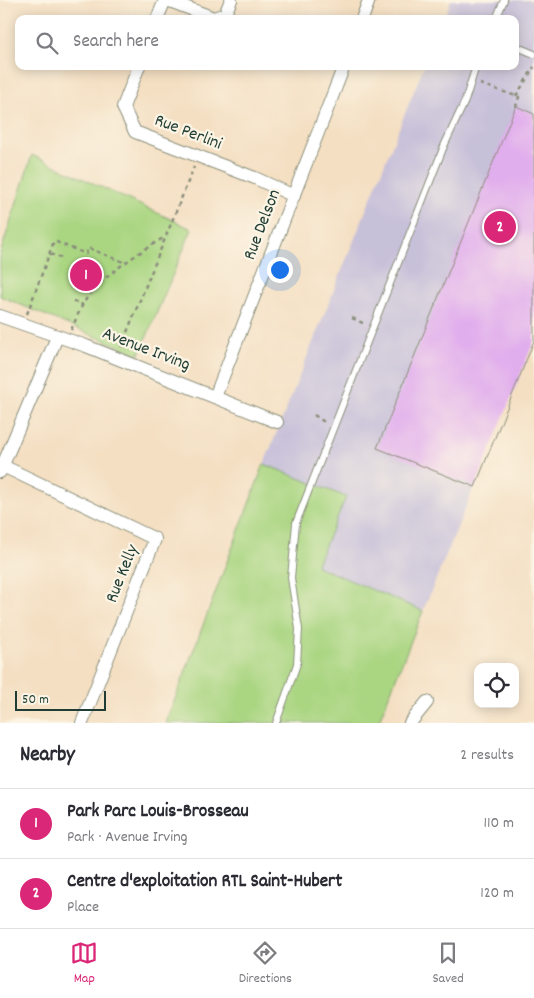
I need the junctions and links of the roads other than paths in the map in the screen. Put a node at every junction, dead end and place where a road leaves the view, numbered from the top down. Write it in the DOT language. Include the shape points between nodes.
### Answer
graph roads {
  1 [pos="166,0"];
  2 [pos="231,0"];
  3 [pos="369,0"];
  4 [pos="504,0"];
  5 [pos="159,15"];
  6 [pos="206,15"];
  7 [pos="222,15"];
  8 [pos="363,15"];
  9 [pos="498,15"];
  10 [pos="519,48"];
  11 [pos="534,54"];
  12 [pos="137,70"];
  13 [pos="342,70"];
  14 [pos="475,70"];
  15 [pos="294,196"];
  16 [pos="0,316"];
  17 [pos="62,338"];
  18 [pos="215,397"];
  19 [pos="277,422"];
  20 [pos="1,469"];
  21 [pos="427,702"];
  22 [pos="82,723"];
  23 [pos="276,723"];
  24 [pos="410,723"];
  1 -- 5 [label="street"];
  1 -- 6 [label="street"];
  2 -- 7 [label="street"];
  3 -- 8 [label="street"];
  4 -- 9 [label="lane"];
  10 -- 11 [label="lane"];
  12 -- 15 [label="street, Rue Perlini" via="123,107 135,132"];
  13 -- 15 [label="street, Rue Delson"];
  14 -- 23 [label="lane" via="296,523 291,578 299,630 297,664"];
  15 -- 18 [label="street, Rue Delson"];
  16 -- 17 [label="street, Avenue Irving"];
  17 -- 18 [label="street, Avenue Irving"];
  17 -- 20 [label="street"];
  18 -- 19 [label="street, Avenue Irving"];
  20 -- 22 [label="street, Rue Kelly" via="155,538"];
  21 -- 24 [label="street"];
}
